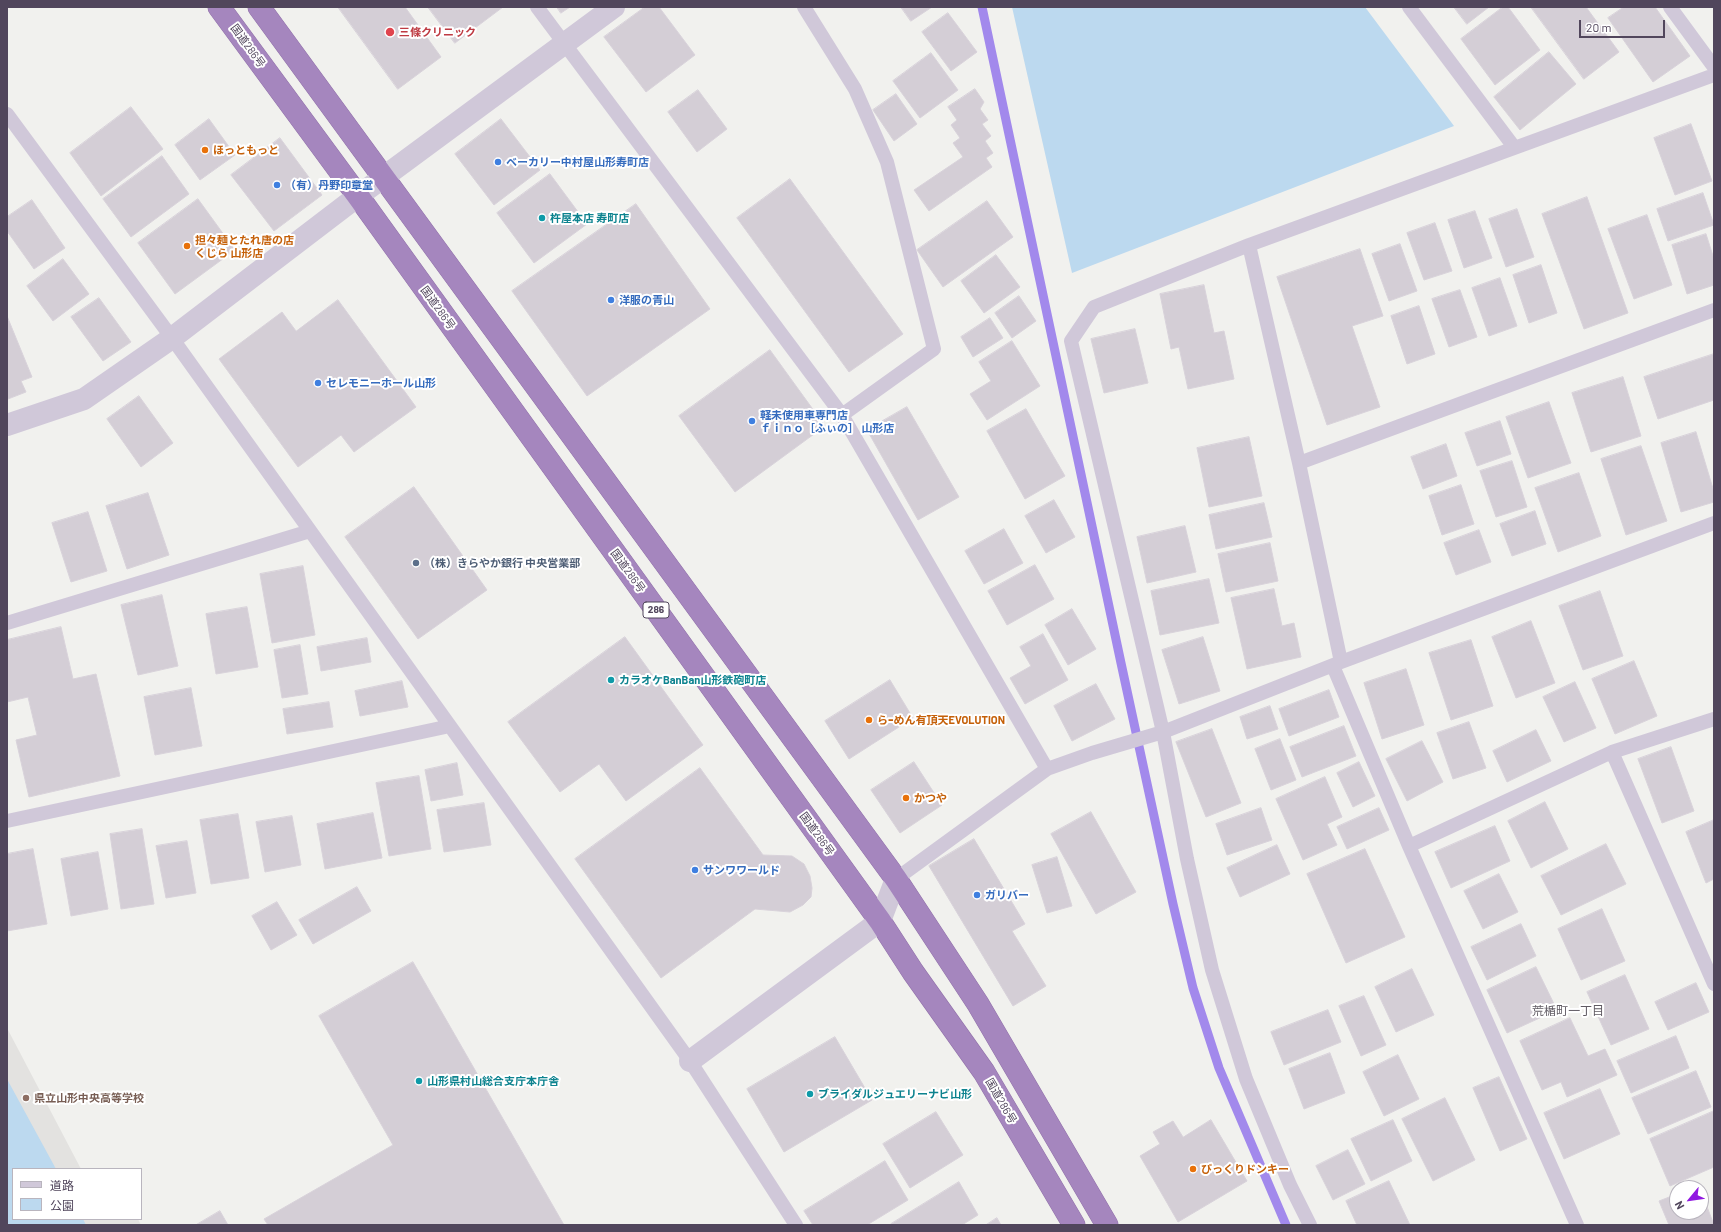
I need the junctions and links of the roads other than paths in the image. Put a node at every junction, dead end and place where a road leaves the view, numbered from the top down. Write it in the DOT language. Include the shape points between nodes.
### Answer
graph roads {
  1 [pos="219,7"];
  2 [pos="259,7"];
  3 [pos="537,7"];
  4 [pos="614,7"];
  5 [pos="804,7"];
  6 [pos="1409,7"];
  7 [pos="1670,7"];
  8 [pos="564,45"];
  9 [pos="1714,67"];
  10 [pos="1714,75"];
  11 [pos="7,114"];
  12 [pos="1514,147"];
  13 [pos="383,178"];
  14 [pos="358,196"];
  15 [pos="1249,245"];
  16 [pos="1714,310"];
  17 [pos="172,338"];
  18 [pos="842,414"];
  19 [pos="7,425"];
  20 [pos="1299,463"];
  21 [pos="1714,523"];
  22 [pos="310,531"];
  23 [pos="7,622"];
  24 [pos="1337,664"];
  25 [pos="1714,719"];
  26 [pos="450,726"];
  27 [pos="1163,732"];
  28 [pos="1612,752"];
  29 [pos="1047,769"];
  30 [pos="7,821"];
  31 [pos="1409,846"];
  32 [pos="896,879"];
  33 [pos="880,922"];
  34 [pos="1714,984"];
  35 [pos="690,1061"];
  36 [pos="796,1225"];
  37 [pos="1074,1225"];
  38 [pos="1107,1225"];
  39 [pos="1310,1225"];
  40 [pos="1577,1225"];
  1 -- 14 [label="highway, 国道286号 / 286"];
  2 -- 13 [label="highway"];
  3 -- 8 [label="lane"];
  4 -- 8 [label="street"];
  5 -- 18 [label="lane" via="855,89 887,162 934,349"];
  6 -- 12 [label="lane"];
  7 -- 9 [label="lane"];
  8 -- 13 [label="street"];
  8 -- 18 [label="lane"];
  10 -- 12 [label="lane"];
  11 -- 17 [label="lane"];
  12 -- 15 [label="lane"];
  13 -- 14 [label="street"];
  13 -- 32 [label="highway"];
  14 -- 17 [label="street"];
  14 -- 33 [label="highway, 国道286号 / 286"];
  15 -- 20 [label="lane"];
  15 -- 27 [label="lane" via="1094,307 1071,341"];
  16 -- 20 [label="lane"];
  17 -- 19 [label="street" via="84,399"];
  17 -- 22 [label="lane"];
  18 -- 29 [label="lane"];
  20 -- 24 [label="lane"];
  21 -- 24 [label="lane"];
  22 -- 23 [label="lane"];
  22 -- 26 [label="lane"];
  24 -- 27 [label="lane"];
  24 -- 31 [label="lane"];
  25 -- 28 [label="lane"];
  26 -- 30 [label="lane"];
  26 -- 35 [label="lane"];
  27 -- 29 [label="lane"];
  27 -- 39 [label="lane" via="1187,859 1212,970 1246,1079 1290,1185"];
  28 -- 31 [label="lane"];
  28 -- 34 [label="lane"];
  29 -- 32 [label="lane"];
  31 -- 40 [label="lane"];
  32 -- 33 [label="street"];
  32 -- 38 [label="highway" via="978,1004"];
  33 -- 35 [label="street"];
  33 -- 37 [label="highway, 国道286号 / 286" via="984,1072"];
  35 -- 36 [label="lane"];
}
